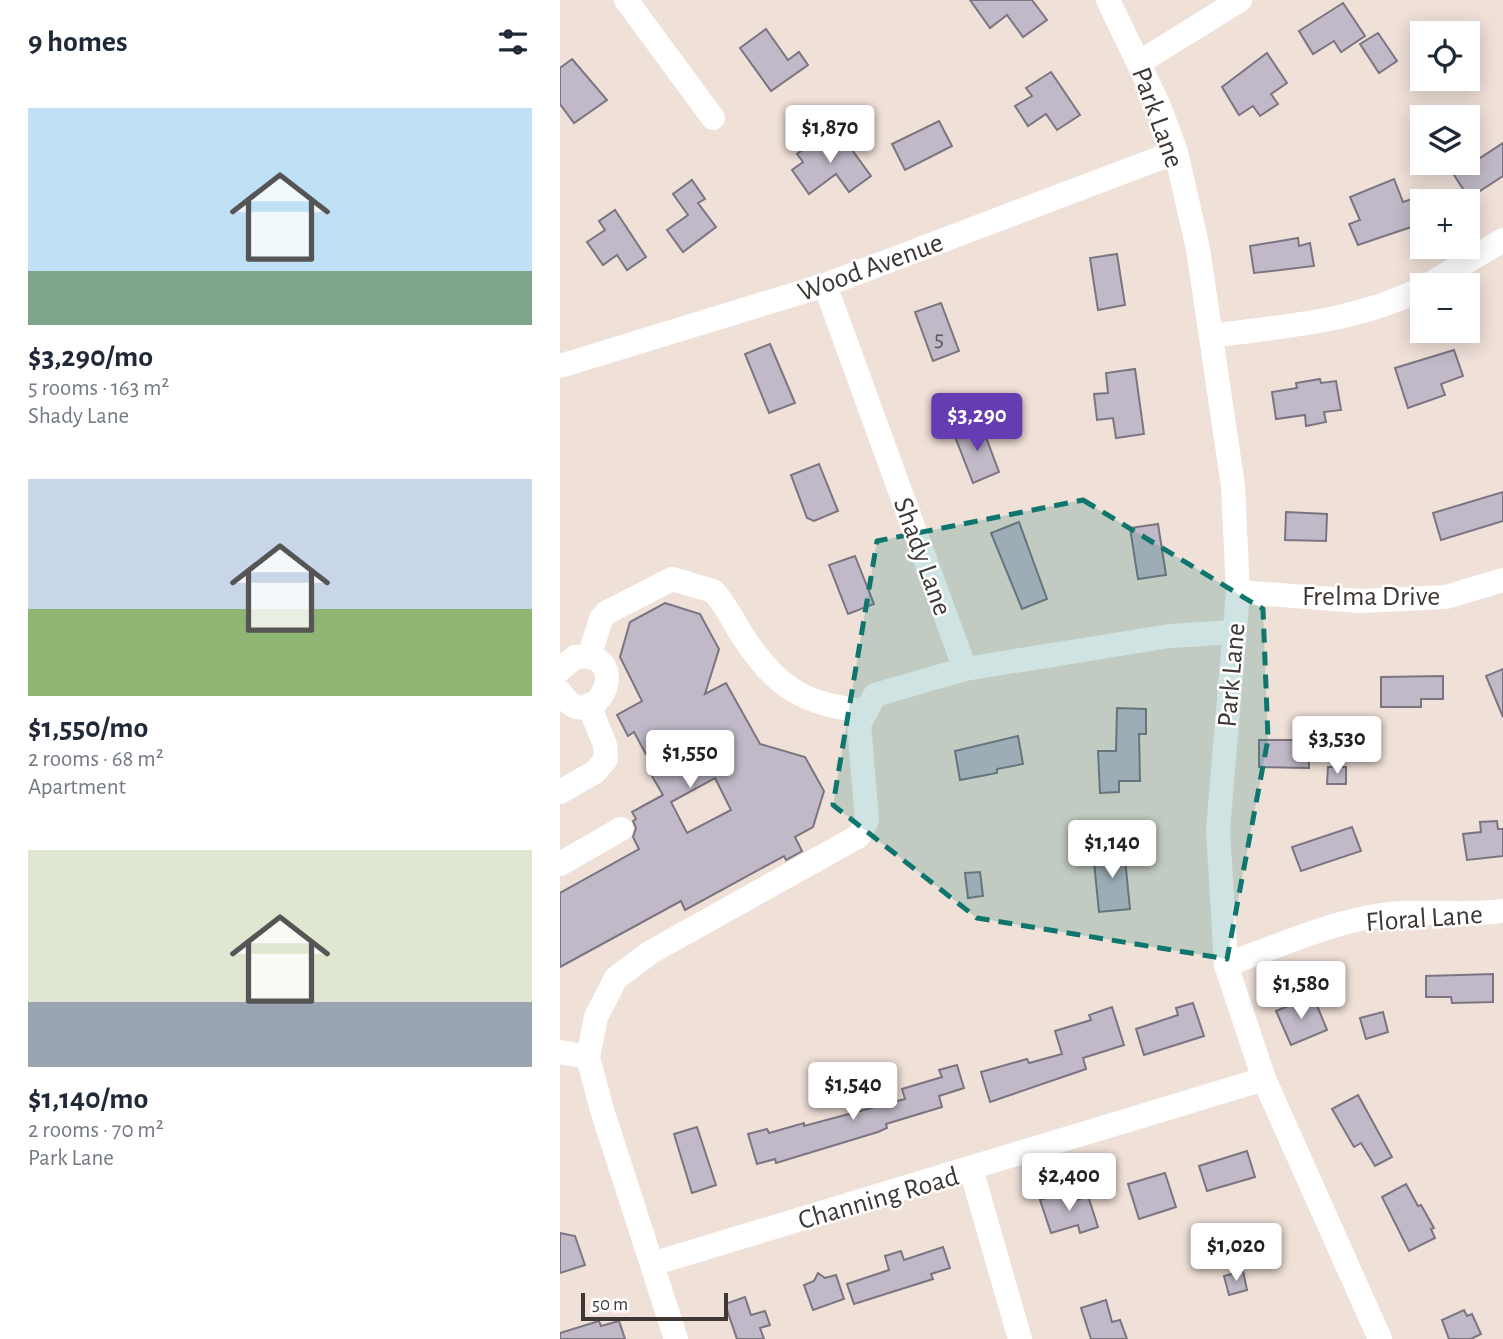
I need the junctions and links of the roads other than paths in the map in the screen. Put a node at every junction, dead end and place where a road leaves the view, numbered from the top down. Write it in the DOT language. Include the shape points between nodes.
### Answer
graph roads {
  1 [pos="626,0"];
  2 [pos="1108,0"];
  3 [pos="1240,0"];
  4 [pos="1140,62"];
  5 [pos="713,118"];
  6 [pos="1176,152"];
  7 [pos="1503,240"];
  8 [pos="1448,273"];
  9 [pos="825,285"];
  10 [pos="1410,294"];
  11 [pos="1210,336"];
  12 [pos="560,366"];
  13 [pos="1503,580"];
  14 [pos="1238,592"];
  15 [pos="1235,632"];
  16 [pos="589,657"];
  17 [pos="965,669"];
  18 [pos="560,670"];
  19 [pos="560,692"];
  20 [pos="589,705"];
  21 [pos="866,711"];
  22 [pos="560,792"];
  23 [pos="621,829"];
  24 [pos="560,864"];
  25 [pos="1503,911"];
  26 [pos="1226,965"];
  27 [pos="560,1052"];
  28 [pos="588,1058"];
  29 [pos="1264,1079"];
  30 [pos="971,1170"];
  31 [pos="652,1264"];
  32 [pos="676,1339"];
  33 [pos="1020,1339"];
  34 [pos="1380,1339"];
  1 -- 5 [label="street"];
  2 -- 4 [label="street, Park Lane"];
  3 -- 4 [label="street"];
  4 -- 6 [label="street, Park Lane"];
  6 -- 9 [label="street, Wood Avenue"];
  6 -- 11 [label="street, Park Lane" via="1198,249"];
  7 -- 8 [label="street"];
  9 -- 12 [label="street, Wood Avenue"];
  9 -- 17 [label="street, Shady Lane"];
  10 -- 11 [label="street" via="1388,305 1327,320"];
  11 -- 14 [label="street, Park Lane" via="1233,486"];
  13 -- 14 [label="street, Frelma Drive" via="1446,597 1385,600"];
  14 -- 15 [label="street, Park Lane"];
  15 -- 17 [label="street" via="1170,636"];
  15 -- 26 [label="street, Park Lane" via="1218,830"];
  16 -- 18 [label="street" via="575,657"];
  16 -- 20 [label="street" via="604,668 608,684 601,699"];
  16 -- 21 [label="street" via="606,613 672,579 713,591 763,666 790,690 814,703"];
  17 -- 21 [label="street" via="875,695"];
  19 -- 20 [label="street" via="570,703"];
  20 -- 22 [label="street" via="606,759 595,772"];
  21 -- 28 [label="street" via="859,724 865,828 851,842 651,952 616,978 596,1017"];
  23 -- 24 [label="street"];
  25 -- 26 [label="street, Floral Lane" via="1369,917"];
  26 -- 29 [label="street, Park Lane"];
  27 -- 28 [label="street"];
  28 -- 31 [label="street"];
  29 -- 30 [label="street, Channing Road"];
  29 -- 34 [label="street, Park Lane"];
  30 -- 31 [label="street, Channing Road"];
  30 -- 33 [label="street"];
  31 -- 32 [label="street"];
}
